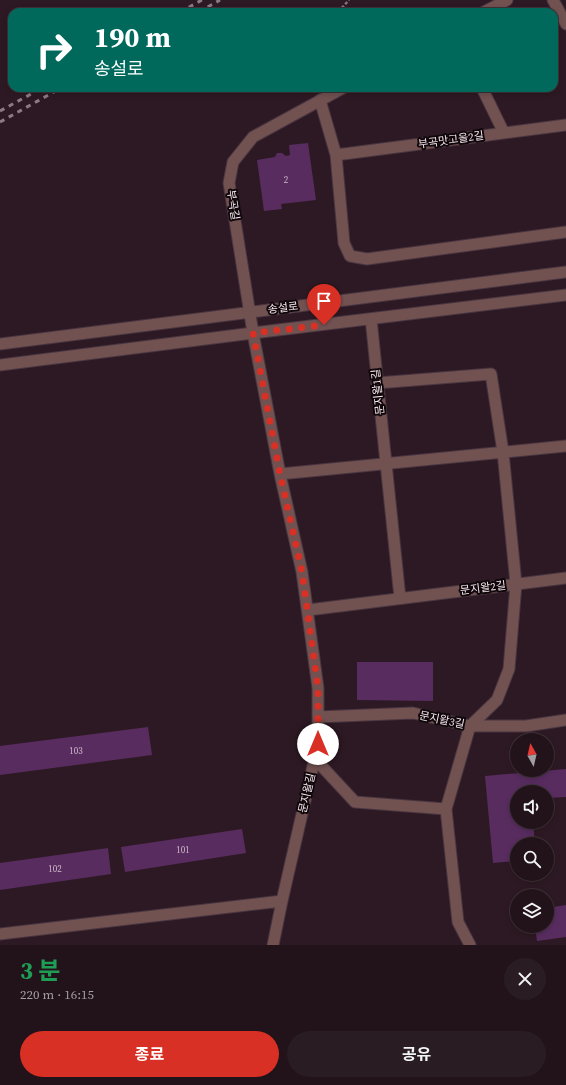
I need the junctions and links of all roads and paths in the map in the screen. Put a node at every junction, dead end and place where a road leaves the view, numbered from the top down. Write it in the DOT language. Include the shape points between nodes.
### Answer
graph roads {
  1 [pos="349,0"];
  2 [pos="506,0"];
  3 [pos="342,8"];
  4 [pos="491,8"];
  5 [pos="558,9"];
  6 [pos="566,24"];
  7 [pos="335,92"];
  8 [pos="484,92"];
  9 [pos="320,100"];
  10 [pos="566,125"];
  11 [pos="504,133"];
  12 [pos="336,155"];
  13 [pos="566,232"];
  14 [pos="566,272"];
  15 [pos="566,295"];
  16 [pos="250,312"];
  17 [pos="371,319"];
  18 [pos="253,333"];
  19 [pos="0,344"];
  20 [pos="0,365"];
  21 [pos="377,383"];
  22 [pos="566,446"];
  23 [pos="503,452"];
  24 [pos="386,464"];
  25 [pos="280,474"];
  26 [pos="566,578"];
  27 [pos="516,584"];
  28 [pos="400,598"];
  29 [pos="308,610"];
  30 [pos="318,718"];
  31 [pos="566,720"];
  32 [pos="470,726"];
  33 [pos="315,759"];
  34 [pos="446,809"];
  35 [pos="282,901"];
  36 [pos="0,934"];
  37 [pos="273,945"];
  38 [pos="470,945"];
  1 -- 3 [label="path"];
  2 -- 4 [label="street"];
  5 -- 6 [label="street"];
  7 -- 9 [label="street, 부곡길"];
  8 -- 11 [label="street"];
  9 -- 12 [label="street"];
  9 -- 16 [label="street, 부곡길" via="252,137 233,162 229,183"];
  10 -- 11 [label="street, 부곡맛고을2길"];
  11 -- 12 [label="street, 부곡맛고을2길"];
  12 -- 13 [label="street" via="344,243 350,256 367,259"];
  14 -- 16 [label="street, 송설로"];
  15 -- 17 [label="street, 송설로"];
  16 -- 18 [label="street, 부곡길"];
  16 -- 19 [label="street, 송설로"];
  17 -- 18 [label="street, 송설로"];
  17 -- 21 [label="street, 문지왈1길"];
  18 -- 20 [label="street, 송설로"];
  18 -- 25 [label="street, 문지왈길"];
  21 -- 23 [label="street" via="491,374"];
  21 -- 24 [label="street, 문지왈1길"];
  22 -- 23 [label="street"];
  23 -- 24 [label="street"];
  23 -- 27 [label="street"];
  24 -- 25 [label="street"];
  24 -- 28 [label="street"];
  25 -- 29 [label="street, 문지왈길"];
  26 -- 27 [label="street, 문지왈2길"];
  27 -- 28 [label="street, 문지왈2길"];
  27 -- 32 [label="street" via="509,669 497,700"];
  28 -- 29 [label="street, 문지왈2길"];
  29 -- 30 [label="street, 문지왈길" via="318,688"];
  30 -- 32 [label="street, 문지왈3길" via="413,713"];
  30 -- 33 [label="street, 문지왈길"];
  31 -- 32 [label="street, 문지왈3길" via="526,726"];
  32 -- 34 [label="street"];
  33 -- 34 [label="street" via="355,802"];
  33 -- 35 [label="street, 문지왈길"];
  34 -- 38 [label="street" via="458,922"];
  35 -- 36 [label="street"];
  35 -- 37 [label="street, 문지왈길"];
}
